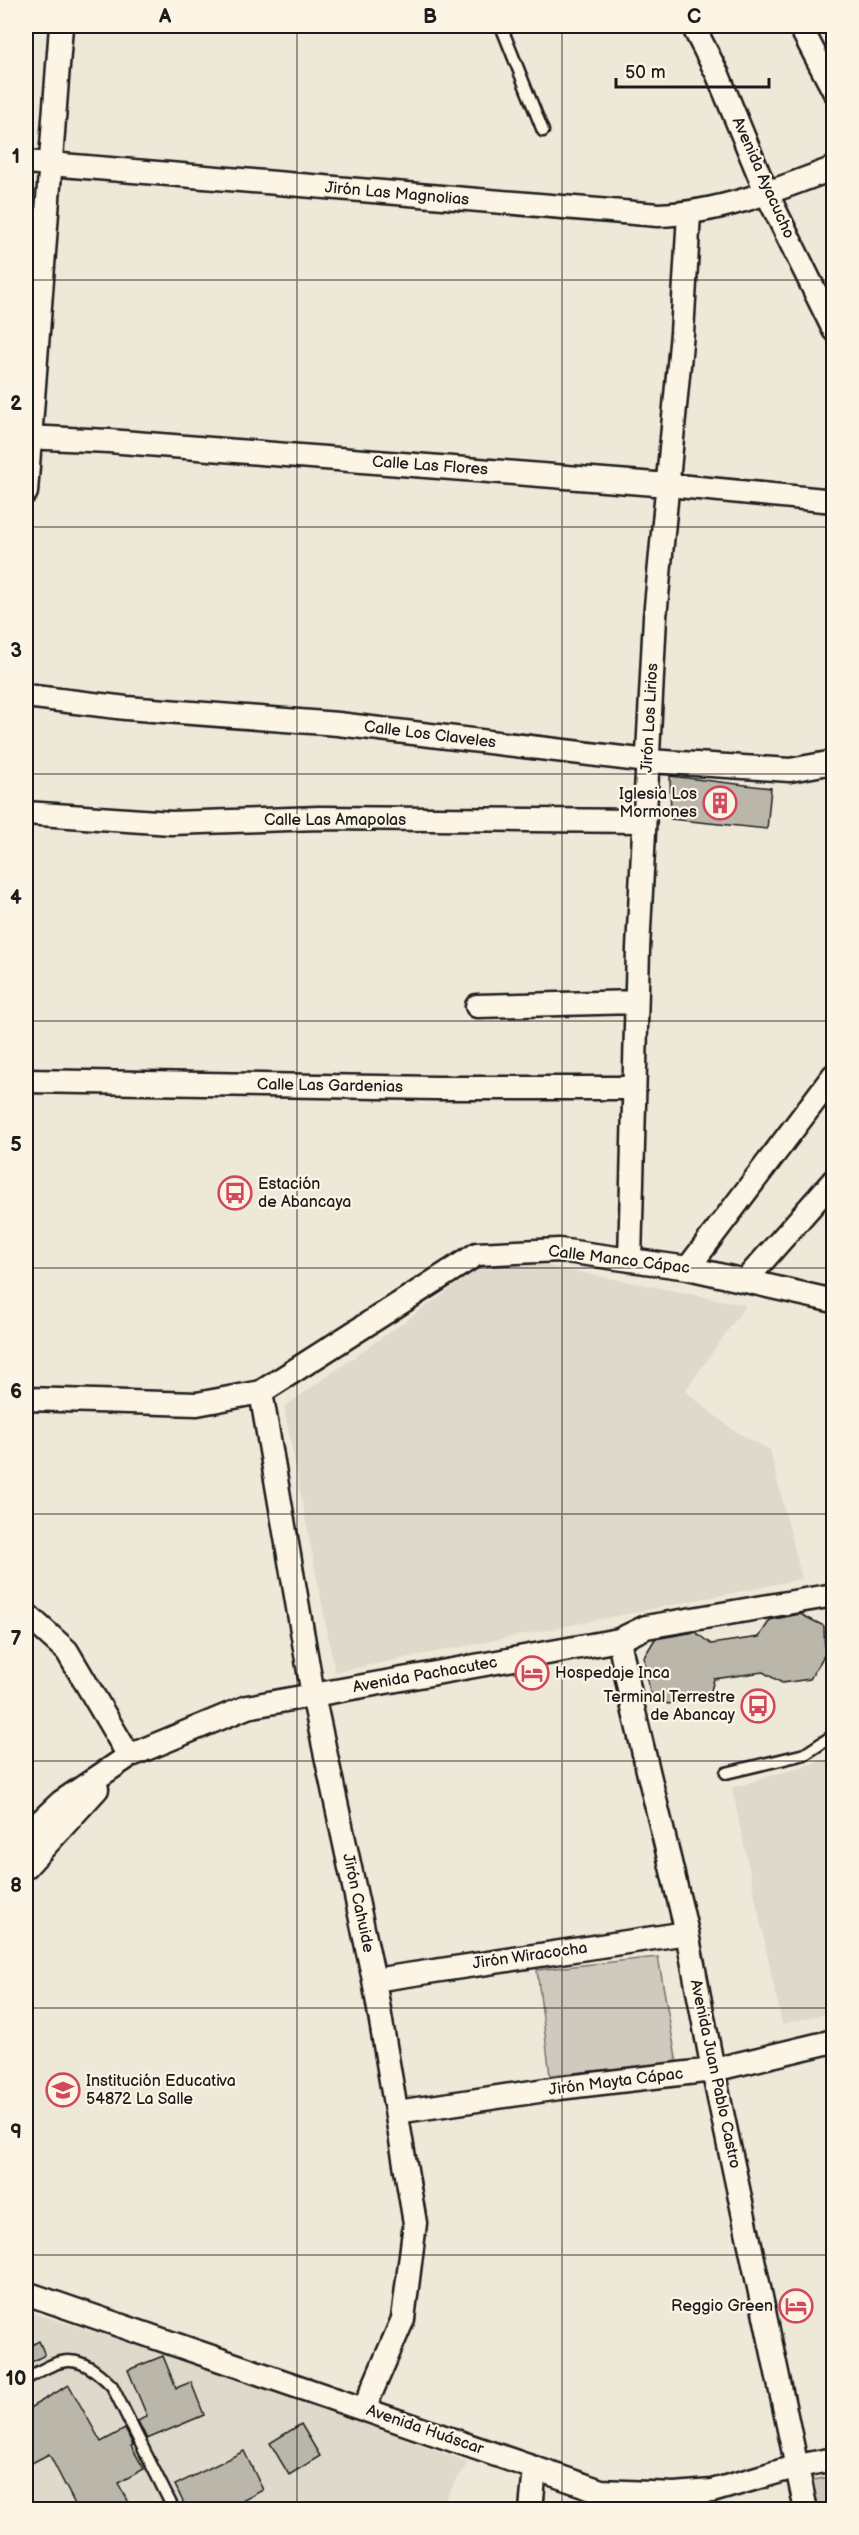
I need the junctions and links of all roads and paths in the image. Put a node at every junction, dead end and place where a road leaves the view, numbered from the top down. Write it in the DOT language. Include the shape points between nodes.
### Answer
graph roads {
  1 [pos="61,26"];
  2 [pos="501,26"];
  3 [pos="693,26"];
  4 [pos="800,26"];
  5 [pos="834,91"];
  6 [pos="543,131"];
  7 [pos="26,162"];
  8 [pos="50,163"];
  9 [pos="834,168"];
  10 [pos="767,194"];
  11 [pos="689,214"];
  12 [pos="834,330"];
  13 [pos="28,437"];
  14 [pos="668,485"];
  15 [pos="26,492"];
  16 [pos="834,501"];
  17 [pos="26,696"];
  18 [pos="648,761"];
  19 [pos="834,762"];
  20 [pos="26,813"];
  21 [pos="644,821"];
  22 [pos="636,1002"];
  23 [pos="477,1006"];
  24 [pos="834,1075"];
  25 [pos="26,1081"];
  26 [pos="634,1088"];
  27 [pos="834,1180"];
  28 [pos="630,1260"];
  29 [pos="688,1268"];
  30 [pos="745,1281"];
  31 [pos="834,1301"];
  32 [pos="261,1392"];
  33 [pos="26,1399"];
  34 [pos="834,1595"];
  35 [pos="26,1614"];
  36 [pos="620,1640"];
  37 [pos="314,1695"];
  38 [pos="834,1735"];
  39 [pos="129,1756"];
  40 [pos="726,1773"];
  41 [pos="26,1835"];
  42 [pos="26,1867"];
  43 [pos="687,1933"];
  44 [pos="374,1980"];
  45 [pos="834,2041"];
  46 [pos="713,2070"];
  47 [pos="397,2112"];
  48 [pos="26,2293"];
  49 [pos="26,2379"];
  50 [pos="364,2409"];
  51 [pos="834,2459"];
  52 [pos="798,2466"];
  53 [pos="534,2468"];
  54 [pos="174,2510"];
  55 [pos="531,2510"];
  56 [pos="806,2510"];
  1 -- 8 [label="street"];
  2 -- 6 [label="lane"];
  3 -- 10 [label="street, Avenida Ayacucho" via="718,75"];
  4 -- 5 [label="street"];
  7 -- 8 [label="street, Jirón Las Magnolias"];
  8 -- 11 [label="street, Jirón Las Magnolias" via="524,205"];
  8 -- 13 [label="street"];
  9 -- 10 [label="street, Jirón Las Magnolias"];
  10 -- 11 [label="street, Jirón Las Magnolias"];
  10 -- 12 [label="street, Avenida Ayacucho"];
  11 -- 14 [label="street, Jirón Los Lirios"];
  13 -- 14 [label="street, Calle Las Flores"];
  13 -- 15 [label="street"];
  14 -- 16 [label="street, Calle Las Flores"];
  14 -- 18 [label="street, Jirón Los Lirios" via="655,617"];
  17 -- 18 [label="street, Calle Los Claveles" via="126,708 338,723"];
  18 -- 19 [label="street, Calle Los Claveles" via="790,770"];
  18 -- 21 [label="street, Jirón Los Lirios"];
  20 -- 21 [label="street, Calle Las Amapolas" via="171,823 319,818"];
  21 -- 22 [label="street, Jirón Los Lirios"];
  22 -- 23 [label="street"];
  22 -- 26 [label="street, Jirón Los Lirios"];
  24 -- 29 [label="street"];
  25 -- 26 [label="street, Calle Las Gardenias"];
  26 -- 28 [label="street, Jirón Los Lirios"];
  27 -- 30 [label="street"];
  28 -- 29 [label="street, Calle Manco Cápac"];
  28 -- 32 [label="street, Calle Manco Cápac" via="559,1250 477,1254"];
  29 -- 30 [label="street, Calle Manco Cápac"];
  30 -- 31 [label="street, Calle Manco Cápac"];
  32 -- 33 [label="street" via="197,1404"];
  32 -- 37 [label="street, Jirón Cahuide"];
  34 -- 36 [label="street, Avenida Pachacutec" via="646,1627"];
  35 -- 39 [label="street" via="67,1651"];
  36 -- 37 [label="street, Avenida Pachacutec"];
  36 -- 43 [label="street, Avenida Juan Pablo Castro"];
  37 -- 39 [label="street, Avenida Pachacutec" via="247,1707"];
  37 -- 44 [label="street, Jirón Cahuide"];
  38 -- 40 [label="lane" via="805,1754"];
  39 -- 41 [label="street, Avenida Pachacutec" via="61,1802"];
  39 -- 42 [label="street, Avenida Pachacutec"];
  43 -- 44 [label="street, Jirón Wiracocha"];
  43 -- 46 [label="street, Avenida Juan Pablo Castro"];
  44 -- 47 [label="street, Jirón Cahuide"];
  45 -- 46 [label="street, Jirón Mayta Cápac"];
  46 -- 47 [label="street, Jirón Mayta Cápac"];
  46 -- 52 [label="street, Avenida Juan Pablo Castro"];
  47 -- 50 [label="street, Jirón Cahuide" via="415,2223 403,2319"];
  48 -- 50 [label="street, Avenida Huáscar"];
  49 -- 54 [label="lane" via="51,2364 68,2360 84,2362 98,2372 112,2386"];
  50 -- 53 [label="street, Avenida Huáscar"];
  51 -- 52 [label="street, Avenida Huáscar"];
  52 -- 53 [label="street, Avenida Huáscar" via="712,2491 674,2494 601,2491"];
  52 -- 56 [label="street, Avenida Juan Pablo Castro"];
  53 -- 55 [label="street"];
}
